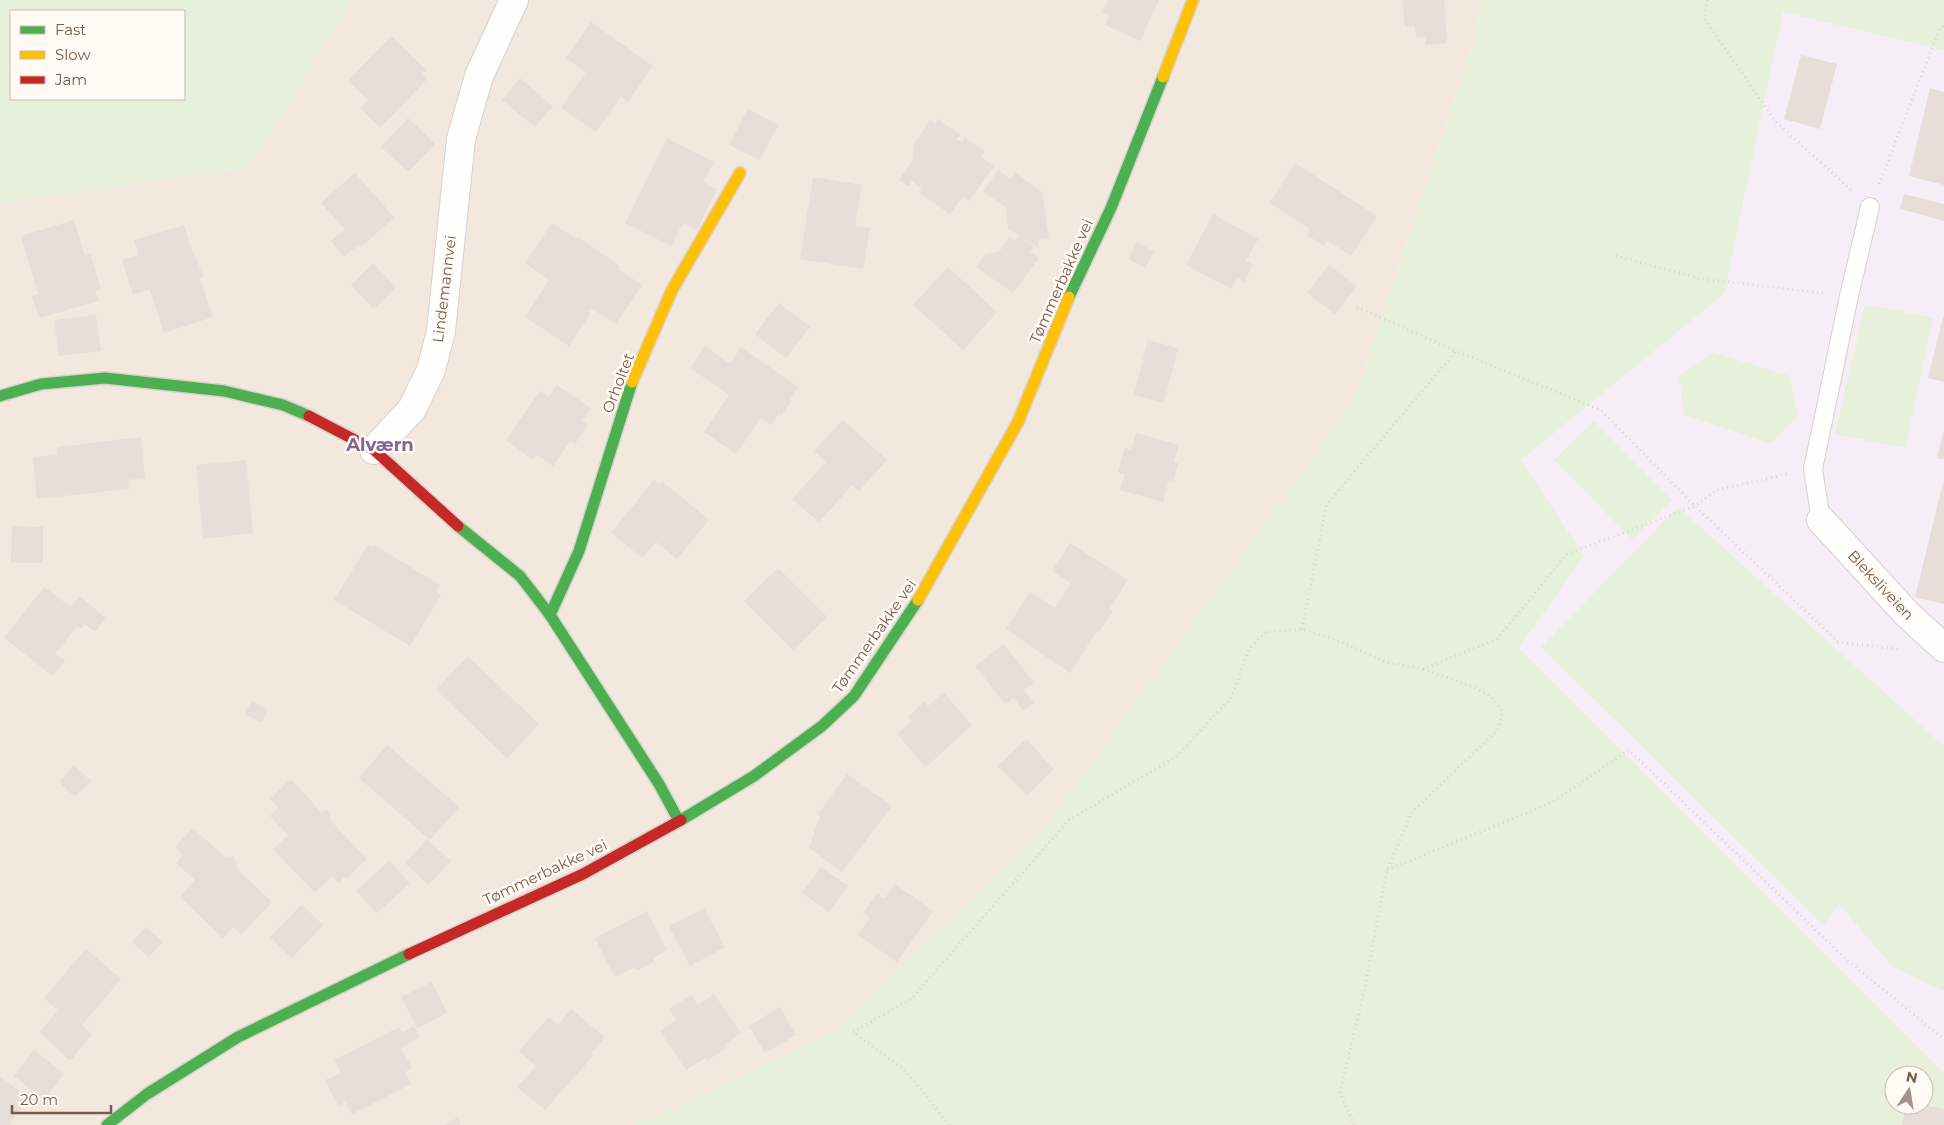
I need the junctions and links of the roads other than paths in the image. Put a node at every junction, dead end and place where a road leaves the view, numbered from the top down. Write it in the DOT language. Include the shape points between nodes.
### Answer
graph roads {
  1 [pos="514,0"];
  2 [pos="1193,0"];
  3 [pos="740,173"];
  4 [pos="1870,207"];
  5 [pos="0,396"];
  6 [pos="374,450"];
  7 [pos="1821,520"];
  8 [pos="550,615"];
  9 [pos="1944,648"];
  10 [pos="679,821"];
  11 [pos="107,1125"];
  1 -- 6 [label="street, Lindemannvei" via="479,76 461,139 441,331 431,370 412,408"];
  2 -- 10 [label="street, Tømmerbakke vei" via="1111,208 1061,313 1018,422 928,585 854,696 822,726 754,776"];
  3 -- 8 [label="street, Orholtet" via="672,290 626,397 579,551"];
  4 -- 7 [label="lane" via="1812,469"];
  5 -- 6 [label="street" via="41,384 106,378 224,391 283,405"];
  6 -- 8 [label="street" via="464,531 520,576"];
  7 -- 9 [label="street, Bleksliveien" via="1907,614"];
  8 -- 10 [label="street" via="659,784"];
  10 -- 11 [label="street, Tømmerbakke vei" via="583,874 238,1037 147,1094"];
}
